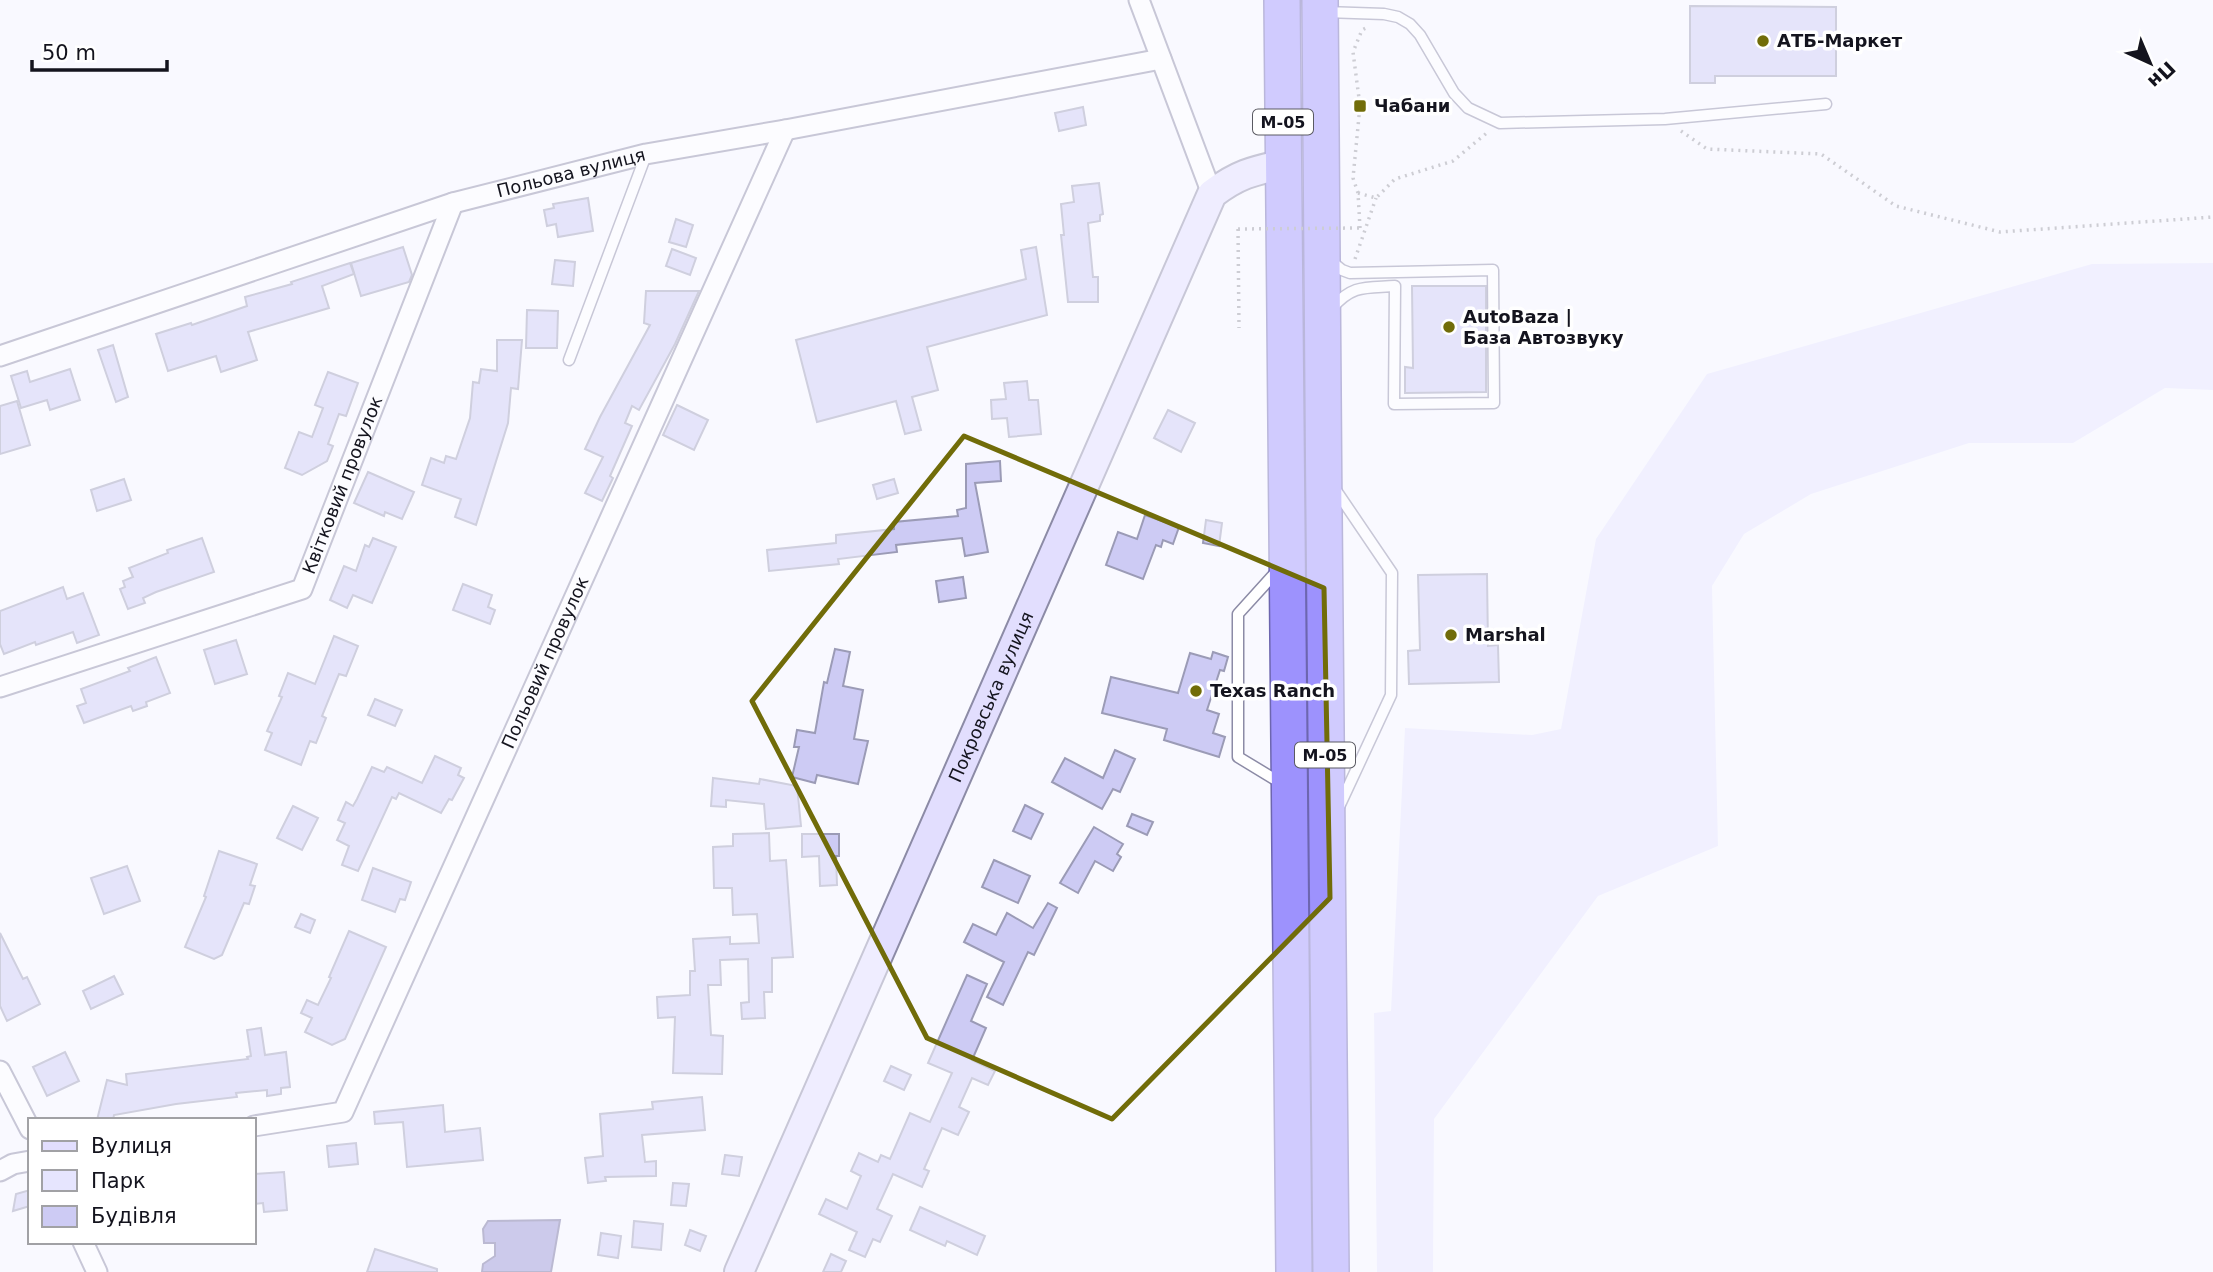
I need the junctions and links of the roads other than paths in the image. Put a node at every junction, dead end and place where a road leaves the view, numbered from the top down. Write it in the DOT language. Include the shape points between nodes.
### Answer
graph roads {
  1 [pos="1139,0"];
  2 [pos="1282,0"];
  3 [pos="1320,6"];
  4 [pos="1161,59"];
  5 [pos="1826,104"];
  6 [pos="785,130"];
  7 [pos="646,154"];
  8 [pos="1284,164"];
  9 [pos="1212,194"];
  10 [pos="453,203"];
  11 [pos="1322,249"];
  12 [pos="1324,320"];
  13 [pos="0,356"];
  14 [pos="569,360"];
  15 [pos="1324,472"];
  16 [pos="1287,560"];
  17 [pos="0,687"];
  18 [pos="1289,788"];
  19 [pos="1325,838"];
  20 [pos="0,1071"];
  21 [pos="28,1125"];
  22 [pos="256,1126"];
  23 [pos="28,1161"];
  24 [pos="0,1171"];
  25 [pos="84,1244"];
  26 [pos="97,1272"];
  27 [pos="739,1272"];
  28 [pos="1294,1272"];
  29 [pos="1331,1272"];
  1 -- 4 [label="street"];
  2 -- 8 [label="highway, М-05"];
  3 -- 5 [label="lane" via="1398,17 1410,24 1454,93 1468,108 1500,123 1665,120"];
  3 -- 11 [label="highway, М-05"];
  4 -- 6 [label="street, Польова вулиця"];
  4 -- 9 [label="street"];
  6 -- 7 [label="street, Польова вулиця"];
  6 -- 22 [label="street, Польовий провулок" via="343,1112"];
  7 -- 10 [label="street, Польова вулиця"];
  7 -- 14 [label="lane"];
  8 -- 9 [label="street" via="1231,179"];
  8 -- 16 [label="highway, М-05"];
  9 -- 27 [label="street, Покровська вулиця"];
  10 -- 13 [label="street, Польова вулиця"];
  10 -- 17 [label="street, Квітковий провулок" via="302,589"];
  11 -- 12 [label="highway, М-05"];
  11 -- 12 [label="lane" via="1331,262 1350,273 1493,270 1494,403 1394,404 1395,286 1354,289"];
  12 -- 15 [label="highway, М-05"];
  15 -- 19 [label="highway, М-05"];
  15 -- 19 [label="lane" via="1392,573 1391,695"];
  16 -- 18 [label="highway, М-05"];
  16 -- 18 [label="lane" via="1238,614 1238,757"];
  18 -- 28 [label="highway, М-05"];
  19 -- 29 [label="highway, М-05"];
  20 -- 21 [label="street"];
  23 -- 24 [label="street"];
  25 -- 26 [label="street"];
}
